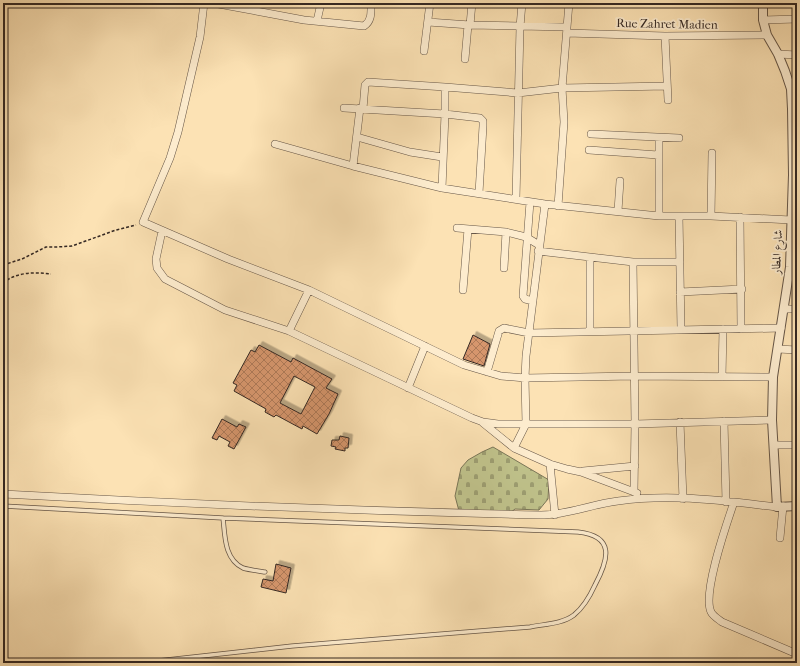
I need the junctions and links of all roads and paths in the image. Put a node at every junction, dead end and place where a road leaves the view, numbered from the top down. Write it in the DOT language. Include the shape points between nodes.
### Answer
graph roads {
  1 [pos="204,3"];
  2 [pos="213,3"];
  3 [pos="253,3"];
  4 [pos="321,3"];
  5 [pos="372,3"];
  6 [pos="430,3"];
  7 [pos="472,3"];
  8 [pos="522,3"];
  9 [pos="570,3"];
  10 [pos="763,3"];
  11 [pos="252,11"];
  12 [pos="797,19"];
  13 [pos="763,20"];
  14 [pos="317,21"];
  15 [pos="428,22"];
  16 [pos="469,25"];
  17 [pos="520,27"];
  18 [pos="567,30"];
  19 [pos="767,35"];
  20 [pos="665,36"];
  21 [pos="424,51"];
  22 [pos="778,54"];
  23 [pos="797,54"];
  24 [pos="466,59"];
  25 [pos="667,86"];
  26 [pos="445,87"];
  27 [pos="562,88"];
  28 [pos="518,93"];
  29 [pos="668,100"];
  30 [pos="344,108"];
  31 [pos="362,108"];
  32 [pos="445,114"];
  33 [pos="591,134"];
  34 [pos="356,137"];
  35 [pos="659,138"];
  36 [pos="679,138"];
  37 [pos="275,144"];
  38 [pos="589,150"];
  39 [pos="712,153"];
  40 [pos="658,155"];
  41 [pos="442,157"];
  42 [pos="353,166"];
  43 [pos="795,175"];
  44 [pos="620,181"];
  45 [pos="442,188"];
  46 [pos="479,193"];
  47 [pos="516,199"];
  48 [pos="530,202"];
  49 [pos="545,204"];
  50 [pos="558,206"];
  51 [pos="618,211"];
  52 [pos="659,216"];
  53 [pos="679,216"];
  54 [pos="711,216"];
  55 [pos="740,217"];
  56 [pos="791,220"];
  57 [pos="144,222"];
  58 [pos="457,228"];
  59 [pos="468,229"];
  60 [pos="162,231"];
  61 [pos="506,232"];
  62 [pos="526,237"];
  63 [pos="539,248"];
  64 [pos="590,257"];
  65 [pos="633,262"];
  66 [pos="680,262"];
  67 [pos="3,265"];
  68 [pos="504,268"];
  69 [pos="50,274"];
  70 [pos="3,283"];
  71 [pos="742,289"];
  72 [pos="309,290"];
  73 [pos="463,290"];
  74 [pos="680,292"];
  75 [pos="533,301"];
  76 [pos="784,309"];
  77 [pos="797,309"];
  78 [pos="781,328"];
  79 [pos="681,329"];
  80 [pos="723,329"];
  81 [pos="741,329"];
  82 [pos="290,331"];
  83 [pos="590,331"];
  84 [pos="634,331"];
  85 [pos="529,333"];
  86 [pos="425,346"];
  87 [pos="778,349"];
  88 [pos="797,350"];
  89 [pos="487,372"];
  90 [pos="634,376"];
  91 [pos="722,377"];
  92 [pos="773,377"];
  93 [pos="525,378"];
  94 [pos="408,388"];
  95 [pos="772,420"];
  96 [pos="724,421"];
  97 [pos="483,422"];
  98 [pos="680,422"];
  99 [pos="526,424"];
  100 [pos="636,424"];
  101 [pos="775,445"];
  102 [pos="797,445"];
  103 [pos="514,448"];
  104 [pos="550,464"];
  105 [pos="635,466"];
  106 [pos="581,472"];
  107 [pos="634,492"];
  108 [pos="3,494"];
  109 [pos="648,498"];
  110 [pos="682,499"];
  111 [pos="730,502"];
  112 [pos="3,506"];
  113 [pos="780,506"];
  114 [pos="797,506"];
  115 [pos="554,515"];
  116 [pos="223,518"];
  117 [pos="780,538"];
  118 [pos="265,572"];
  119 [pos="797,654"];
  120 [pos="139,663"];
  1 -- 57 [label="street" via="199,44 178,132"];
  2 -- 11 [label="street"];
  3 -- 11 [label="street"];
  4 -- 14 [label="street"];
  5 -- 14 [label="street" via="370,20 364,26"];
  6 -- 15 [label="street"];
  7 -- 16 [label="street"];
  8 -- 17 [label="street"];
  9 -- 18 [label="street"];
  10 -- 13 [label="street, شارع المطار"];
  11 -- 14 [label="street"];
  12 -- 13 [label="street"];
  13 -- 19 [label="street, شارع المطار"];
  15 -- 16 [label="street, Rue Zahret Madien"];
  15 -- 21 [label="street"];
  16 -- 17 [label="street, Rue Zahret Madien"];
  16 -- 24 [label="street"];
  17 -- 18 [label="street, Rue Zahret Madien"];
  17 -- 28 [label="street"];
  18 -- 20 [label="street, Rue Zahret Madien"];
  18 -- 27 [label="street"];
  19 -- 20 [label="street, Rue Zahret Madien"];
  19 -- 22 [label="street, شارع المطار"];
  20 -- 25 [label="street"];
  22 -- 23 [label="street"];
  22 -- 43 [label="street, شارع المطار" via="791,89"];
  25 -- 27 [label="street"];
  25 -- 29 [label="street"];
  26 -- 28 [label="street"];
  26 -- 31 [label="street" via="368,82 365,85"];
  26 -- 32 [label="street"];
  27 -- 28 [label="street"];
  27 -- 50 [label="street" via="564,122"];
  28 -- 47 [label="street"];
  30 -- 31 [label="street"];
  31 -- 32 [label="street"];
  31 -- 34 [label="street"];
  32 -- 41 [label="street"];
  32 -- 46 [label="street" via="480,118 483,121"];
  33 -- 35 [label="street"];
  34 -- 41 [label="street" via="410,152"];
  34 -- 42 [label="street"];
  35 -- 36 [label="street"];
  35 -- 40 [label="street"];
  37 -- 42 [label="street"];
  38 -- 40 [label="street"];
  39 -- 54 [label="street"];
  40 -- 52 [label="street"];
  41 -- 45 [label="street"];
  42 -- 45 [label="street"];
  43 -- 56 [label="street, شارع المطار"];
  44 -- 51 [label="street"];
  45 -- 46 [label="street"];
  46 -- 47 [label="street"];
  47 -- 48 [label="street"];
  48 -- 49 [label="street"];
  48 -- 62 [label="street"];
  49 -- 50 [label="street"];
  49 -- 63 [label="street"];
  50 -- 51 [label="street"];
  51 -- 52 [label="street"];
  52 -- 53 [label="street"];
  53 -- 54 [label="street"];
  53 -- 66 [label="street"];
  54 -- 55 [label="street"];
  55 -- 56 [label="street"];
  55 -- 71 [label="street"];
  56 -- 76 [label="street, شارع المطار" via="790,267"];
  57 -- 60 [label="street"];
  57 -- 67 [label="path" via="72,246 46,247"];
  58 -- 59 [label="street"];
  59 -- 61 [label="street"];
  59 -- 73 [label="street"];
  60 -- 72 [label="street"];
  60 -- 82 [label="street" via="156,259 157,268 166,279 225,310"];
  61 -- 62 [label="street"];
  61 -- 68 [label="street"];
  62 -- 63 [label="street"];
  62 -- 75 [label="street" via="523,296"];
  63 -- 64 [label="street"];
  63 -- 75 [label="street"];
  64 -- 65 [label="street"];
  64 -- 83 [label="street"];
  65 -- 66 [label="street"];
  65 -- 84 [label="street"];
  66 -- 74 [label="street"];
  69 -- 70 [label="path" via="23,274"];
  71 -- 74 [label="street"];
  71 -- 81 [label="street"];
  72 -- 82 [label="street"];
  72 -- 86 [label="street"];
  74 -- 79 [label="street"];
  75 -- 85 [label="street"];
  76 -- 77 [label="street"];
  76 -- 78 [label="street, شارع المطار"];
  78 -- 81 [label="street"];
  78 -- 87 [label="street, شارع المطار"];
  79 -- 80 [label="street"];
  79 -- 84 [label="street"];
  80 -- 81 [label="street"];
  80 -- 91 [label="street"];
  82 -- 94 [label="street"];
  83 -- 84 [label="street"];
  83 -- 85 [label="street"];
  84 -- 90 [label="street"];
  85 -- 89 [label="street" via="504,328 499,331"];
  85 -- 93 [label="street"];
  86 -- 89 [label="street" via="464,365"];
  86 -- 94 [label="street"];
  87 -- 88 [label="street"];
  87 -- 92 [label="street, شارع المطار"];
  89 -- 93 [label="street"];
  90 -- 91 [label="street"];
  90 -- 93 [label="street"];
  90 -- 100 [label="street"];
  91 -- 92 [label="street"];
  92 -- 95 [label="street, شارع المطار"];
  93 -- 99 [label="street"];
  94 -- 97 [label="street"];
  95 -- 96 [label="street"];
  95 -- 101 [label="street, شارع المطار"];
  96 -- 98 [label="street"];
  96 -- 111 [label="street"];
  97 -- 99 [label="street"];
  97 -- 103 [label="street"];
  98 -- 100 [label="street"];
  98 -- 110 [label="street"];
  99 -- 100 [label="street"];
  99 -- 103 [label="street"];
  100 -- 105 [label="street"];
  101 -- 102 [label="street"];
  101 -- 113 [label="street, شارع المطار"];
  103 -- 104 [label="street"];
  104 -- 106 [label="street"];
  104 -- 115 [label="street"];
  105 -- 106 [label="street"];
  105 -- 107 [label="street"];
  106 -- 107 [label="street"];
  107 -- 109 [label="street"];
  108 -- 115 [label="street" via="382,512"];
  109 -- 110 [label="street"];
  109 -- 115 [label="street" via="618,501"];
  110 -- 111 [label="street"];
  111 -- 113 [label="street"];
  111 -- 119 [label="street" via="709,596 710,611 722,622"];
  112 -- 116 [label="lane"];
  113 -- 114 [label="street"];
  113 -- 117 [label="street"];
  116 -- 118 [label="lane" via="228,552 232,560 245,568"];
  116 -- 120 [label="lane" via="589,533 598,537 607,555 597,583 582,608 569,618 554,623 292,646"];
}
